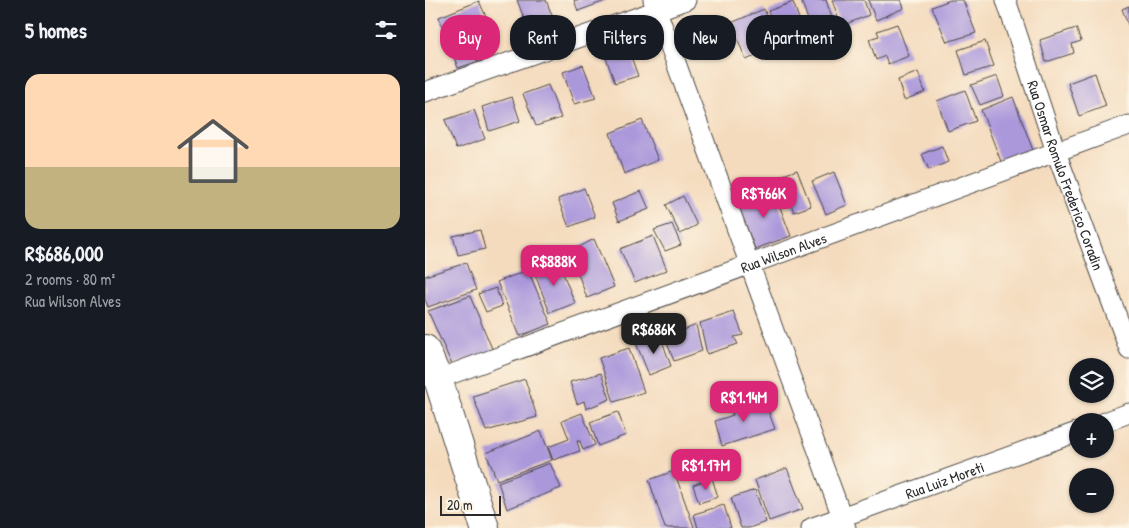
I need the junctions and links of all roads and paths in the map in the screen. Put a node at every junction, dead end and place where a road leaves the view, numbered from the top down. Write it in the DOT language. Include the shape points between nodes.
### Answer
graph roads {
  1 [pos="686,0"];
  2 [pos="1006,0"];
  3 [pos="655,5"];
  4 [pos="425,92"];
  5 [pos="1129,125"];
  6 [pos="1056,152"];
  7 [pos="749,264"];
  8 [pos="425,349"];
  9 [pos="1129,350"];
  10 [pos="438,379"];
  11 [pos="1129,413"];
  12 [pos="1114,419"];
  13 [pos="1069,435"];
  14 [pos="844,522"];
  15 [pos="485,528"];
  16 [pos="811,528"];
  1 -- 3 [label="street"];
  2 -- 6 [label="street, Rua Osmar Romulo Frederico Coradin"];
  3 -- 4 [label="street"];
  3 -- 7 [label="street"];
  5 -- 6 [label="street, Rua Wilson Alves"];
  6 -- 7 [label="street, Rua Wilson Alves"];
  6 -- 9 [label="street, Rua Osmar Romulo Frederico Coradin"];
  7 -- 10 [label="street, Rua Wilson Alves"];
  7 -- 14 [label="street"];
  8 -- 10 [label="main road"];
  10 -- 15 [label="main road"];
  11 -- 12 [label="street"];
  13 -- 14 [label="street, Rua Luiz Moreti"];
  14 -- 16 [label="street, Rua Luiz Moreti"];
}
